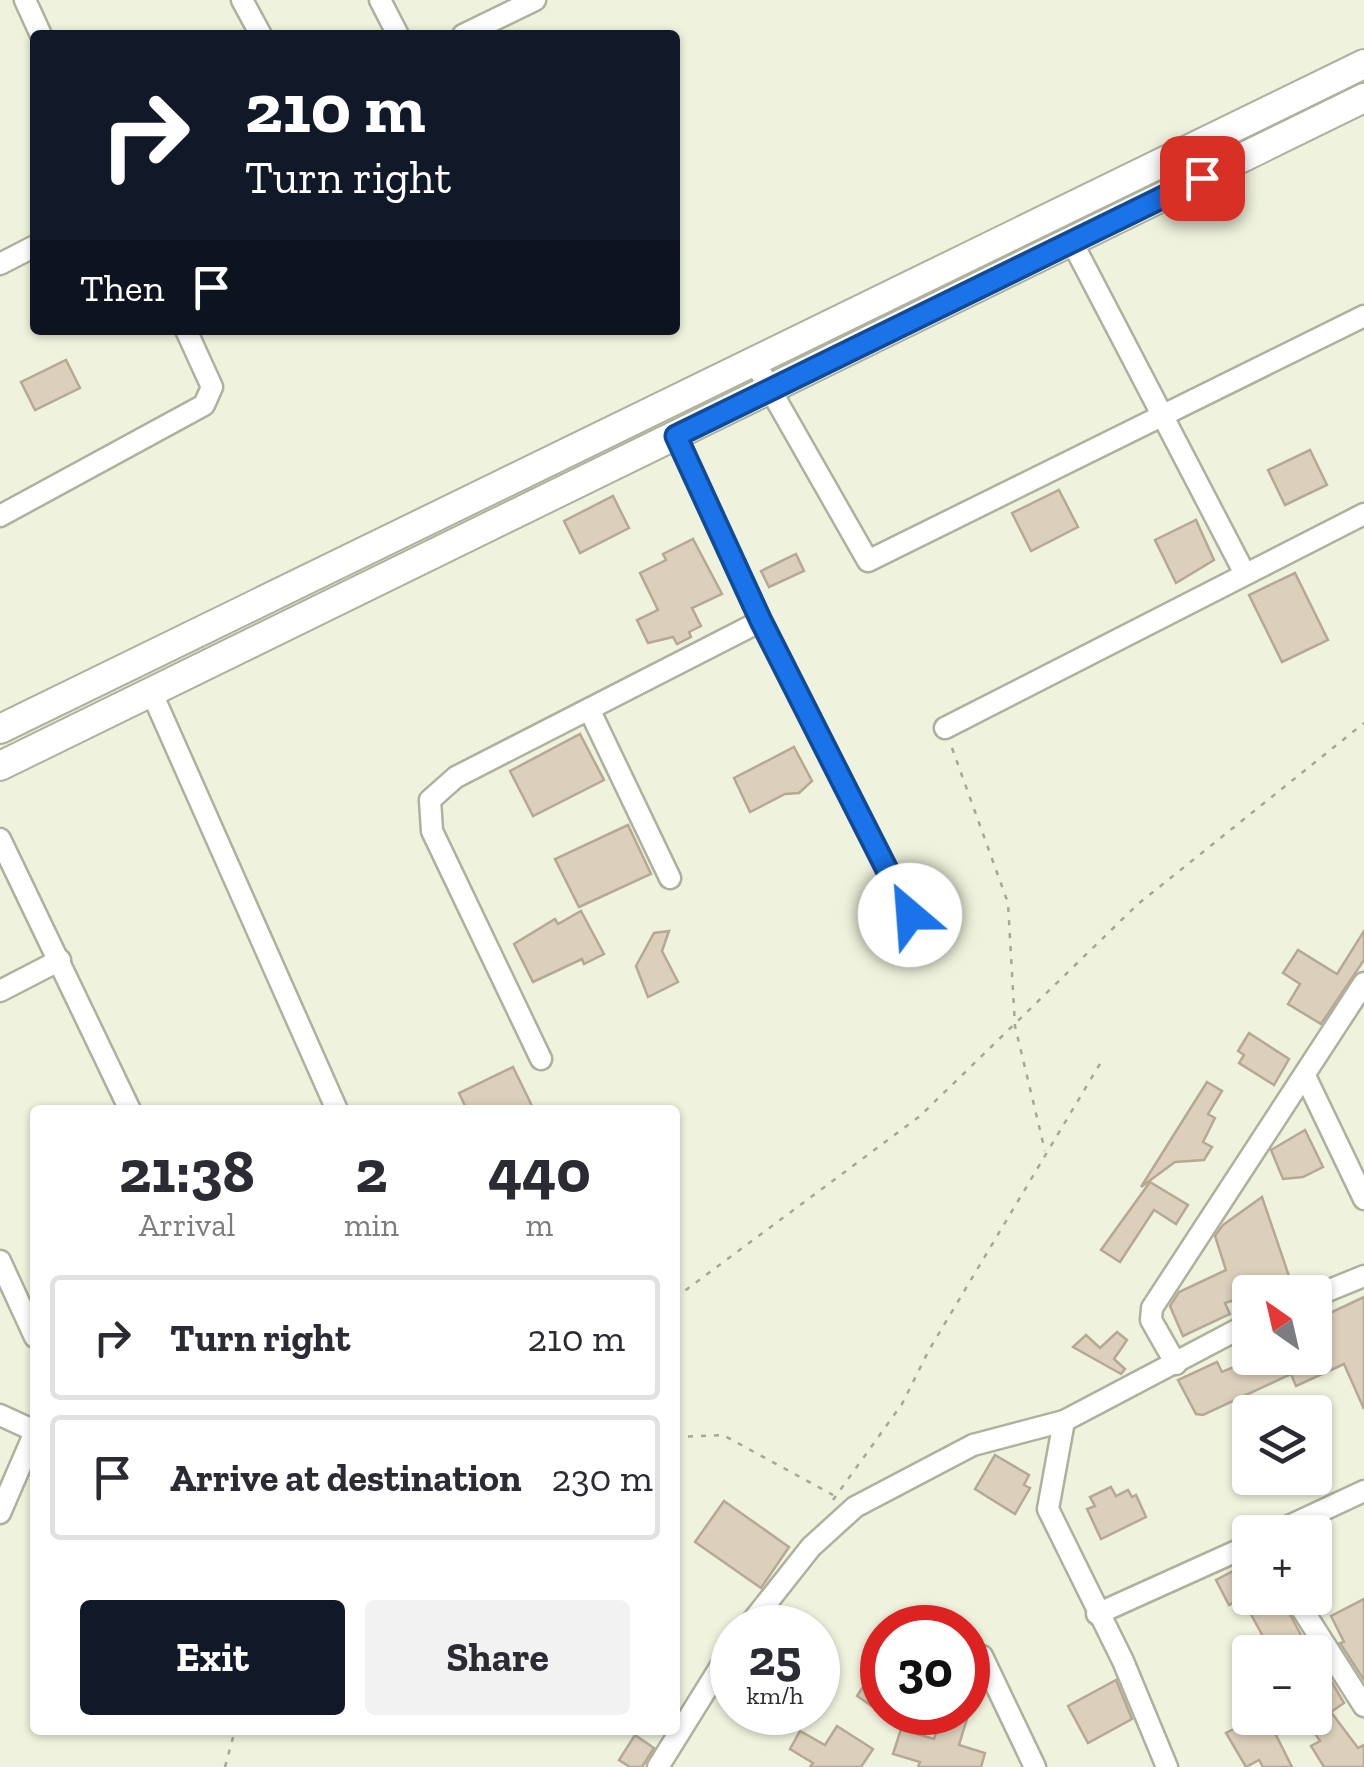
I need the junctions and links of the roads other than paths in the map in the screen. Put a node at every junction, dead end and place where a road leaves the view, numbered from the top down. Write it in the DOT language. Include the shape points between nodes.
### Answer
graph roads {
  1 [pos="25,0"];
  2 [pos="242,0"];
  3 [pos="380,0"];
  4 [pos="535,0"];
  5 [pos="40,30"];
  6 [pos="257,30"];
  7 [pos="395,30"];
  8 [pos="474,30"];
  9 [pos="1364,64"];
  10 [pos="1364,98"];
  11 [pos="1072,242"];
  12 [pos="30,249"];
  13 [pos="0,264"];
  14 [pos="1364,316"];
  15 [pos="188,335"];
  16 [pos="754,361"];
  17 [pos="771,392"];
  18 [pos="1166,415"];
  19 [pos="676,436"];
  20 [pos="1364,514"];
  21 [pos="0,516"];
  22 [pos="1244,572"];
  23 [pos="761,621"];
  24 [pos="151,691"];
  25 [pos="588,709"];
  26 [pos="945,728"];
  27 [pos="0,729"];
  28 [pos="0,766"];
  29 [pos="0,840"];
  30 [pos="670,878"];
  31 [pos="910,915"];
  32 [pos="60,960"];
  33 [pos="1364,984"];
  34 [pos="0,991"];
  35 [pos="541,1059"];
  36 [pos="1306,1078"];
  37 [pos="128,1105"];
  38 [pos="335,1105"];
  39 [pos="1364,1200"];
  40 [pos="0,1261"];
  41 [pos="1364,1276"];
  42 [pos="1332,1289"];
  43 [pos="30,1326"];
  44 [pos="1232,1333"];
  45 [pos="1176,1364"];
  46 [pos="0,1415"];
  47 [pos="1064,1421"];
  48 [pos="30,1429"];
  49 [pos="30,1443"];
  50 [pos="1364,1491"];
  51 [pos="0,1514"];
  52 [pos="1312,1515"];
  53 [pos="1232,1552"];
  54 [pos="765,1605"];
  55 [pos="1098,1614"];
  56 [pos="1306,1615"];
  57 [pos="990,1673"];
  58 [pos="710,1683"];
  59 [pos="1363,1701"];
  60 [pos="680,1732"];
  61 [pos="678,1735"];
  62 [pos="658,1767"];
  63 [pos="1034,1767"];
  64 [pos="1167,1767"];
  1 -- 5 [label="street"];
  2 -- 6 [label="street"];
  3 -- 7 [label="street"];
  4 -- 8 [label="street"];
  9 -- 16 [label="main road"];
  10 -- 11 [label="main road"];
  11 -- 17 [label="main road"];
  11 -- 18 [label="street"];
  12 -- 13 [label="street"];
  14 -- 18 [label="street"];
  15 -- 21 [label="street" via="212,387 204,405"];
  16 -- 17 [label="street"];
  16 -- 27 [label="main road"];
  17 -- 18 [label="street" via="868,561"];
  17 -- 19 [label="main road"];
  18 -- 22 [label="street"];
  19 -- 23 [label="street"];
  19 -- 24 [label="main road"];
  20 -- 22 [label="street"];
  22 -- 26 [label="street"];
  23 -- 25 [label="street"];
  23 -- 31 [label="street"];
  24 -- 28 [label="main road"];
  24 -- 38 [label="street"];
  25 -- 30 [label="street"];
  25 -- 35 [label="street" via="456,777 430,800 432,831"];
  29 -- 32 [label="street"];
  32 -- 34 [label="street"];
  32 -- 37 [label="street"];
  33 -- 36 [label="street"];
  36 -- 39 [label="street"];
  36 -- 45 [label="street" via="1152,1308 1151,1320"];
  40 -- 43 [label="street"];
  41 -- 42 [label="street"];
  44 -- 45 [label="street"];
  45 -- 47 [label="street"];
  46 -- 48 [label="street"];
  47 -- 54 [label="street" via="973,1445 855,1507 812,1546"];
  47 -- 55 [label="street" via="1048,1509"];
  49 -- 51 [label="street"];
  50 -- 52 [label="street"];
  53 -- 55 [label="street"];
  55 -- 64 [label="street"];
  56 -- 59 [label="street"];
  57 -- 63 [label="street"];
  58 -- 60 [label="street"];
  61 -- 62 [label="street"];
}
